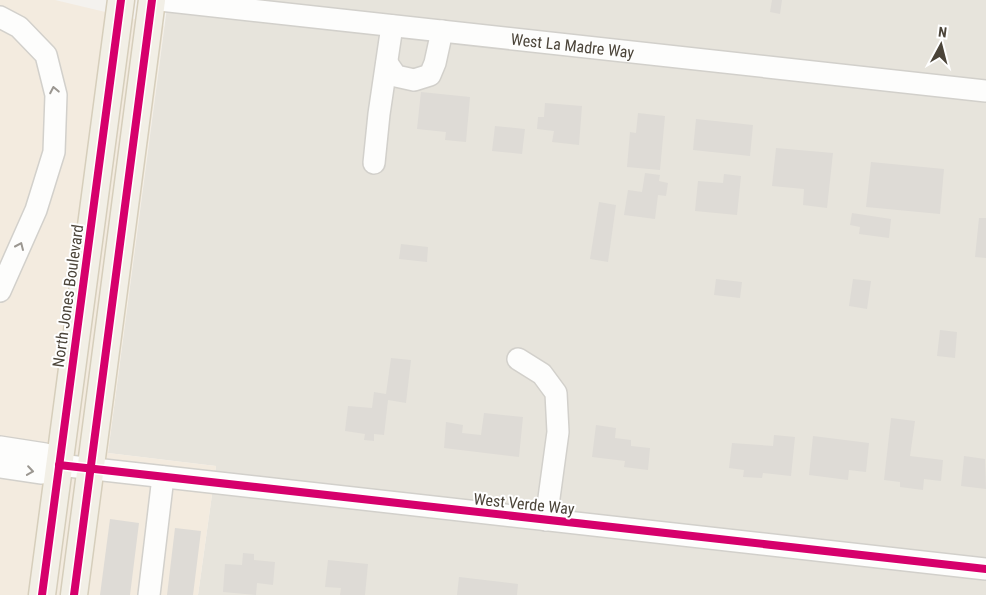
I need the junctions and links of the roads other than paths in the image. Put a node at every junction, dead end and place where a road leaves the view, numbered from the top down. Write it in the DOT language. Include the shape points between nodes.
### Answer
graph roads {
  1 [pos="121,0"];
  2 [pos="152,0"];
  3 [pos="160,0"];
  4 [pos="310,8"];
  5 [pos="0,17"];
  6 [pos="392,26"];
  7 [pos="442,31"];
  8 [pos="387,63"];
  9 [pos="986,91"];
  10 [pos="374,163"];
  11 [pos="0,291"];
  12 [pos="518,359"];
  13 [pos="0,447"];
  14 [pos="59,465"];
  15 [pos="0,467"];
  16 [pos="90,469"];
  17 [pos="163,477"];
  18 [pos="546,520"];
  19 [pos="986,570"];
  20 [pos="42,595"];
  21 [pos="74,595"];
  22 [pos="149,595"];
  1 -- 14 [label="main road, North Jones Boulevard"];
  2 -- 16 [label="main road"];
  3 -- 4 [label="street, West La Madre Way"];
  4 -- 6 [label="street, West La Madre Way"];
  11 -- 5 [label="street, one-way" via="36,210 54,152 56,95 46,55 19,27"];
  6 -- 7 [label="street, West La Madre Way"];
  6 -- 8 [label="street"];
  7 -- 8 [label="street" via="430,75 414,80 396,76"];
  7 -- 9 [label="street, West La Madre Way"];
  8 -- 10 [label="street"];
  12 -- 18 [label="street" via="542,374 556,393 558,432"];
  13 -- 14 [label="street" via="45,454"];
  15 -- 14 [label="street, one-way" via="42,473"];
  14 -- 16 [label="street, West Verde Way"];
  14 -- 20 [label="main road, North Jones Boulevard"];
  16 -- 17 [label="street, West Verde Way"];
  16 -- 21 [label="main road"];
  17 -- 18 [label="street, West Verde Way"];
  17 -- 22 [label="street"];
  18 -- 19 [label="street, West Verde Way"];
}
